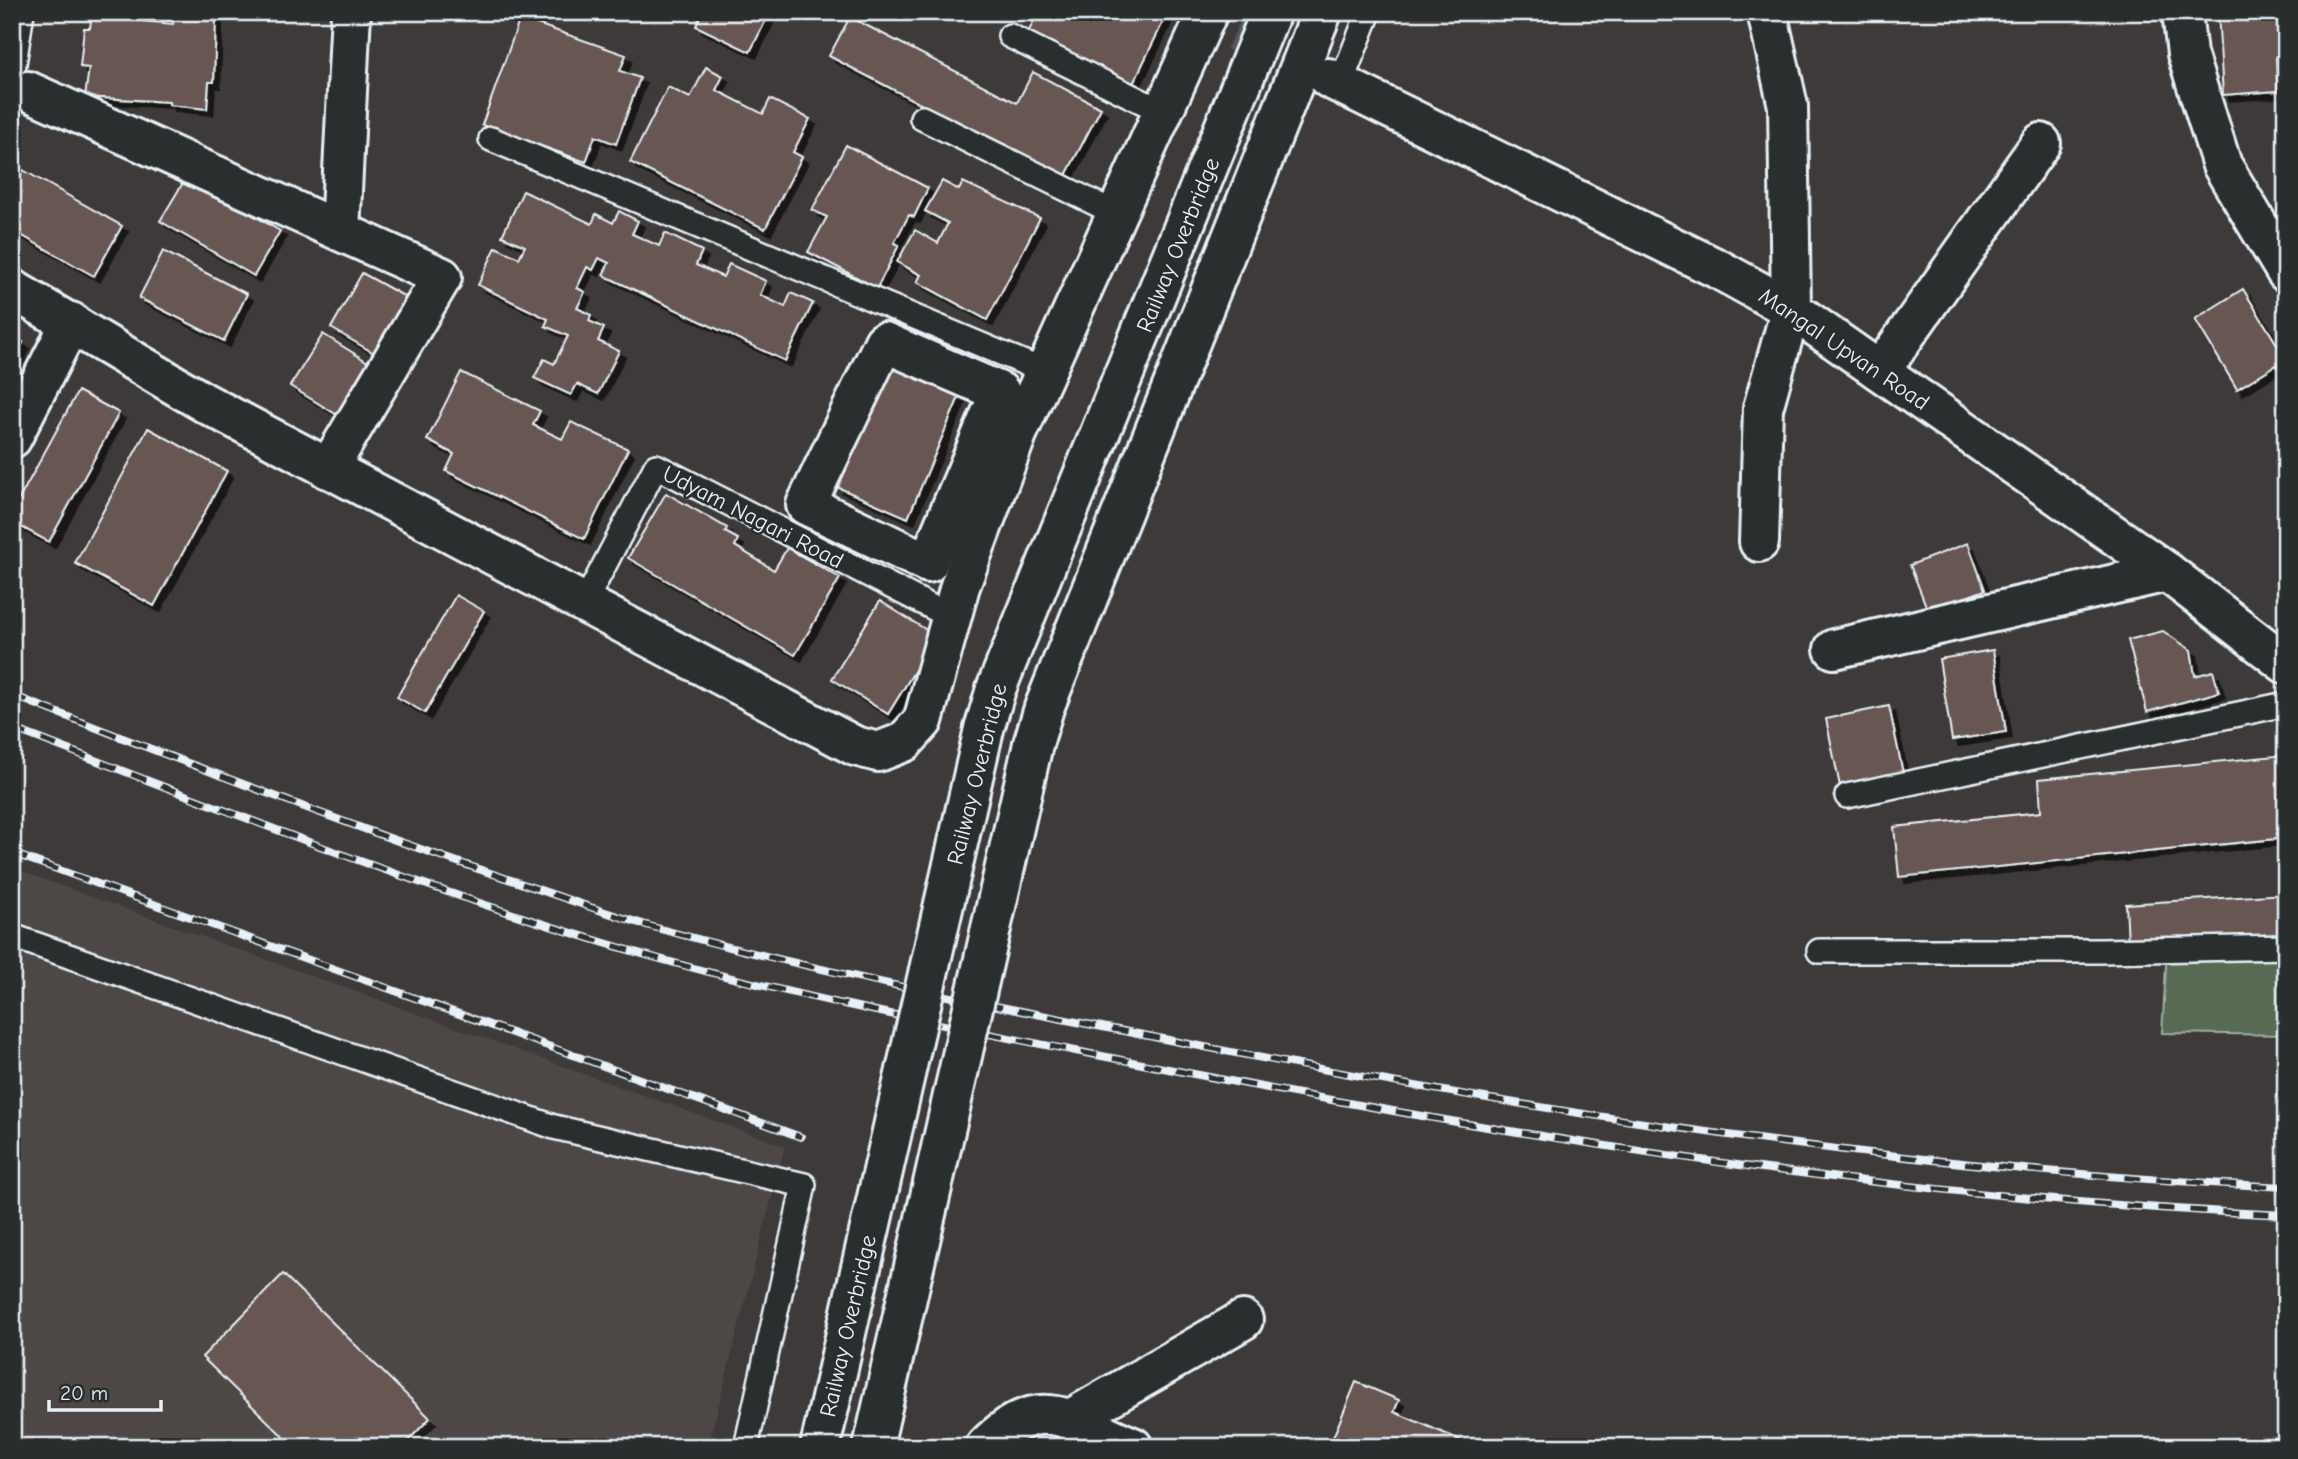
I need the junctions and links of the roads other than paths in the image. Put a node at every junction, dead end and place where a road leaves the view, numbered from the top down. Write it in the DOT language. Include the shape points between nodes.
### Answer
graph roads {
  1 [pos="22,12"];
  2 [pos="351,12"];
  3 [pos="1271,12"];
  4 [pos="1322,12"];
  5 [pos="1369,12"];
  6 [pos="1768,12"];
  7 [pos="2182,12"];
  8 [pos="1211,19"];
  9 [pos="1010,36"];
  10 [pos="21,78"];
  11 [pos="1334,81"];
  12 [pos="1163,112"];
  13 [pos="922,118"];
  14 [pos="491,139"];
  15 [pos="2041,143"];
  16 [pos="1117,214"];
  17 [pos="340,232"];
  18 [pos="2286,272"];
  19 [pos="12,289"];
  20 [pos="1791,309"];
  21 [pos="71,322"];
  22 [pos="1880,371"];
  23 [pos="1046,372"];
  24 [pos="12,438"];
  25 [pos="987,466"];
  26 [pos="328,469"];
  27 [pos="1759,542"];
  28 [pos="2167,572"];
  29 [pos="584,604"];
  30 [pos="951,617"];
  31 [pos="1834,649"];
  32 [pos="2286,664"];
  33 [pos="2286,704"];
  34 [pos="1847,796"];
  35 [pos="12,936"];
  36 [pos="2286,947"];
  37 [pos="1819,951"];
  38 [pos="1243,1320"];
  39 [pos="1069,1420"];
  40 [pos="746,1447"];
  41 [pos="820,1447"];
  42 [pos="873,1447"];
  43 [pos="985,1447"];
  44 [pos="1133,1447"];
  1 -- 10 [label="lane"];
  2 -- 17 [label="street"];
  3 -- 41 [label="street, Railway Overbridge, bridge" via="996,689"];
  4 -- 42 [label="street, Railway Overbridge, bridge" via="1044,708"];
  5 -- 11 [label="lane"];
  6 -- 20 [label="street" via="1788,106"];
  7 -- 18 [label="street" via="2187,54 2222,165"];
  8 -- 12 [label="street"];
  9 -- 12 [label="lane"];
  10 -- 17 [label="street"];
  11 -- 20 [label="street, Mangal Upvan Road"];
  12 -- 16 [label="street"];
  13 -- 16 [label="lane"];
  14 -- 23 [label="lane"];
  15 -- 22 [label="street"];
  16 -- 23 [label="street"];
  17 -- 26 [label="street" via="442,277"];
  19 -- 21 [label="street"];
  20 -- 22 [label="street, Mangal Upvan Road"];
  20 -- 27 [label="street" via="1763,408"];
  21 -- 24 [label="street"];
  21 -- 26 [label="street" via="205,403"];
  22 -- 28 [label="street, Mangal Upvan Road"];
  23 -- 25 [label="street"];
  25 -- 25 [label="street" via="1000,392 884,342 806,505 928,563"];
  25 -- 30 [label="street"];
  26 -- 29 [label="street"];
  28 -- 31 [label="street"];
  28 -- 32 [label="street, Mangal Upvan Road"];
  29 -- 30 [label="lane, Udyam Nagari Road" via="656,466"];
  29 -- 30 [label="street" via="855,746 878,752 904,742 923,721"];
  33 -- 34 [label="lane"];
  35 -- 40 [label="lane" via="554,1127 804,1185"];
  36 -- 37 [label="lane"];
  38 -- 39 [label="street"];
  39 -- 43 [label="street" via="1040,1413 1013,1421"];
  39 -- 44 [label="street"];
}
